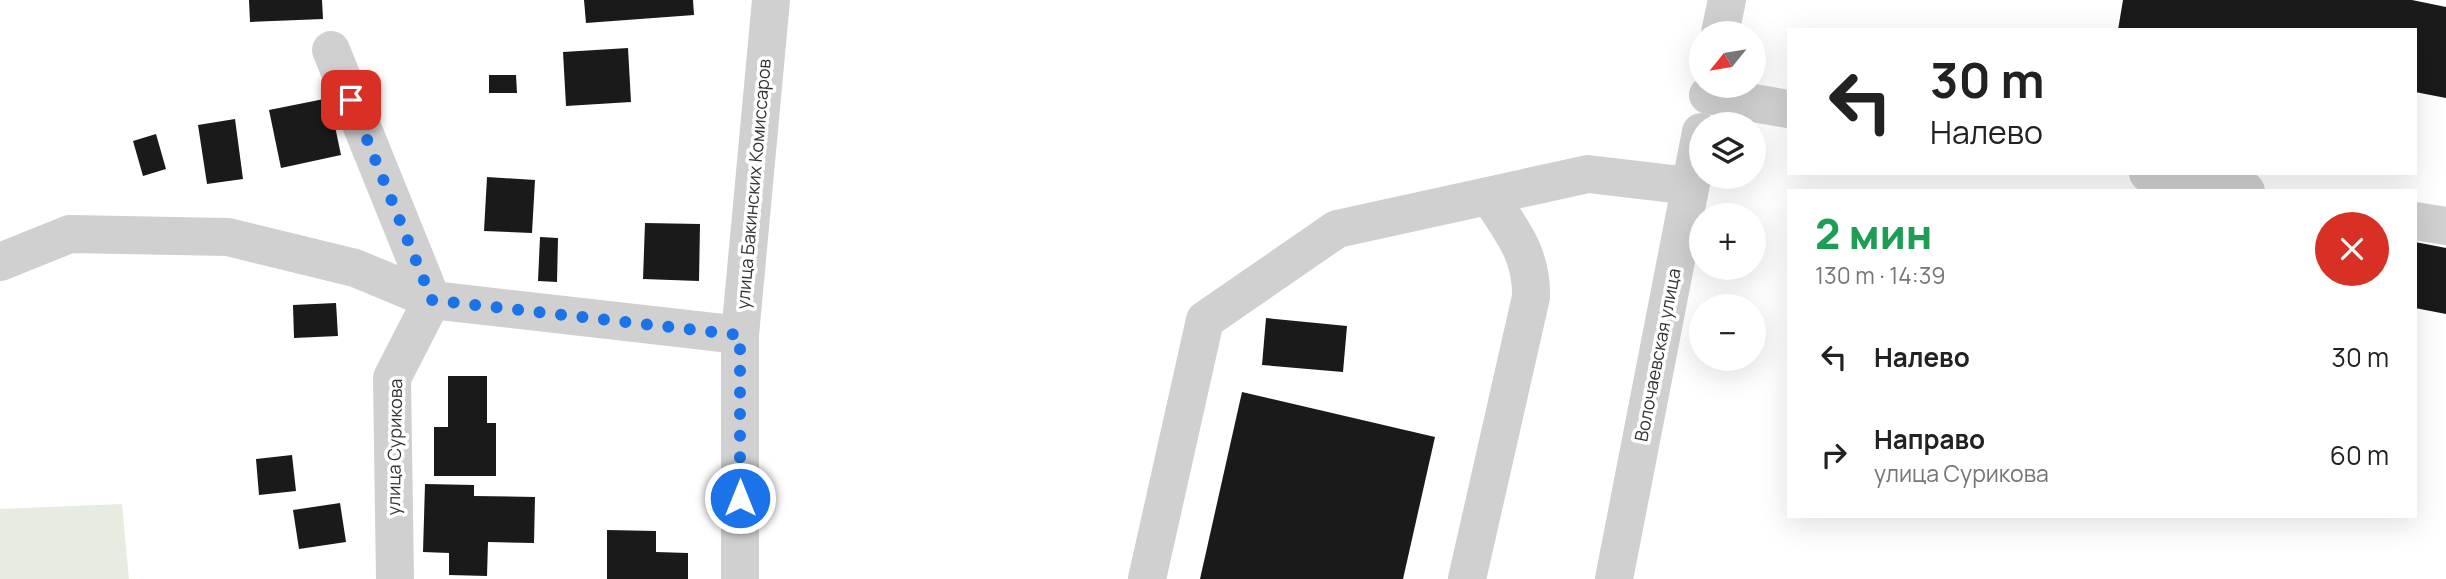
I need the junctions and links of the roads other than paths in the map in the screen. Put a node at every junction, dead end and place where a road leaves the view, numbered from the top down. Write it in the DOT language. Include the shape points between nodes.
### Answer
graph roads {
  1 [pos="771,0"];
  2 [pos="1727,0"];
  3 [pos="1723,21"];
  4 [pos="331,50"];
  5 [pos="1707,102"];
  6 [pos="1787,109"];
  7 [pos="2159,175"];
  8 [pos="1689,186"];
  9 [pos="1689,189"];
  10 [pos="2235,189"];
  11 [pos="1489,196"];
  12 [pos="2417,221"];
  13 [pos="2446,226"];
  14 [pos="0,262"];
  15 [pos="432,300"];
  16 [pos="740,335"];
  17 [pos="395,579"];
  18 [pos="740,579"];
  19 [pos="1147,579"];
  20 [pos="1467,579"];
  21 [pos="1614,579"];
  1 -- 16 [label="street, улица Бакинских Комиссаров"];
  2 -- 3 [label="street"];
  4 -- 15 [label="street"];
  5 -- 6 [label="street"];
  7 -- 10 [label="street"];
  8 -- 11 [label="street" via="1588,174"];
  9 -- 21 [label="street, Волочаевская улица"];
  11 -- 19 [label="street" via="1337,229 1205,320"];
  11 -- 20 [label="street" via="1519,242 1528,264 1531,296"];
  12 -- 13 [label="street"];
  14 -- 15 [label="street" via="70,234 228,237 355,268"];
  15 -- 16 [label="street"];
  15 -- 17 [label="street, улица Сурикова" via="392,378"];
  16 -- 18 [label="street, улица Бакинских Комиссаров"];
}
